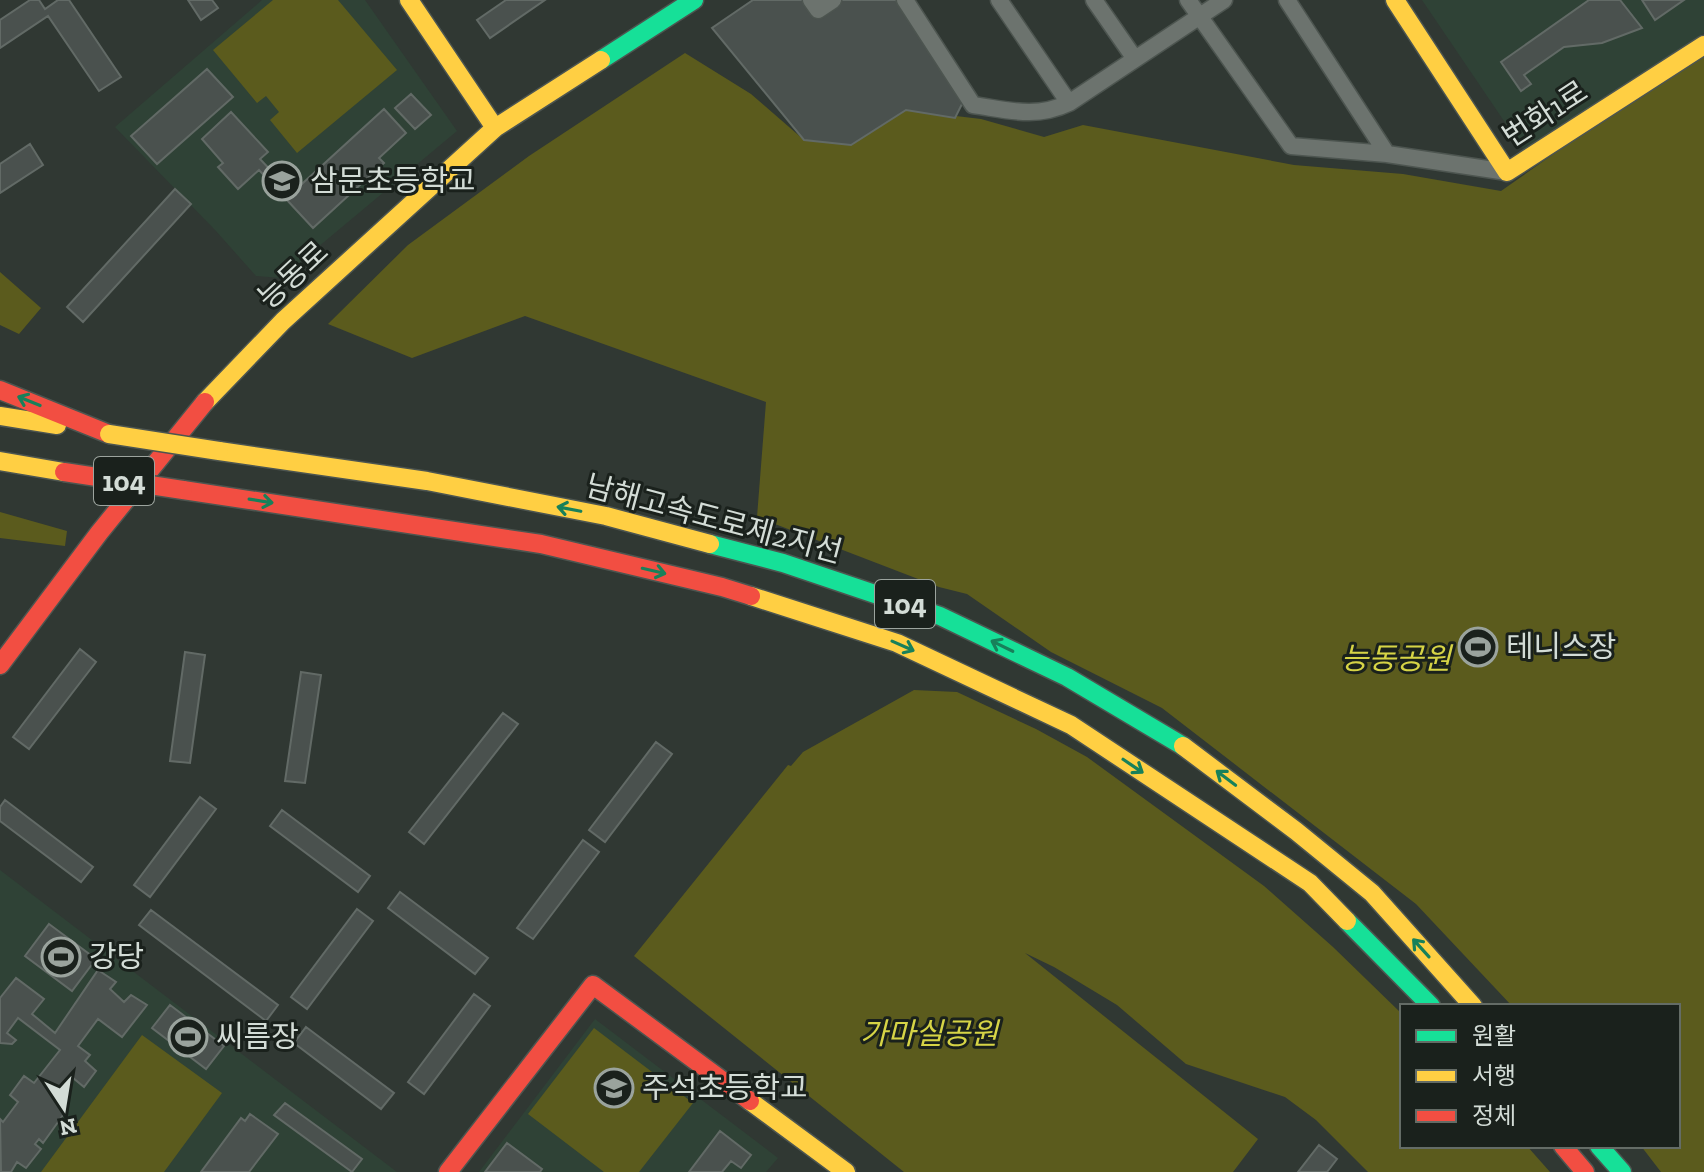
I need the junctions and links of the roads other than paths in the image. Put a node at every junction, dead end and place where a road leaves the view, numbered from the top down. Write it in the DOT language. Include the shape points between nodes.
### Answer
graph roads {
  1 [pos="409,0"];
  2 [pos="694,0"];
  3 [pos="811,0"];
  4 [pos="833,0"];
  5 [pos="905,0"];
  6 [pos="999,0"];
  7 [pos="1094,0"];
  8 [pos="1188,0"];
  9 [pos="1224,0"];
  10 [pos="1287,0"];
  11 [pos="1395,0"];
  12 [pos="1199,17"];
  13 [pos="1704,45"];
  14 [pos="1135,59"];
  15 [pos="1069,103"];
  16 [pos="495,128"];
  17 [pos="1387,154"];
  18 [pos="1507,172"];
  19 [pos="0,390"];
  20 [pos="0,416"];
  21 [pos="109,434"];
  22 [pos="6,463"];
  23 [pos="0,665"];
  24 [pos="1429,1004"];
  25 [pos="1471,1004"];
  26 [pos="1565,1148"];
  27 [pos="1601,1148"];
  28 [pos="448,1172"];
  29 [pos="846,1172"];
  30 [pos="1585,1172"];
  31 [pos="1622,1172"];
  1 -- 16 [label="main road"];
  2 -- 16 [label="main road, 능동로"];
  3 -- 4 [label="street" via="818,10"];
  5 -- 15 [label="street" via="973,105 1025,113 1049,112"];
  6 -- 15 [label="street"];
  7 -- 14 [label="street"];
  8 -- 12 [label="street"];
  9 -- 12 [label="street"];
  10 -- 17 [label="street"];
  11 -- 18 [label="main road, 번화1로"];
  12 -- 14 [label="street"];
  12 -- 17 [label="street" via="1291,146"];
  13 -- 18 [label="main road, 번화1로"];
  14 -- 15 [label="street"];
  16 -- 23 [label="main road, 능동로" via="283,321 201,406"];
  17 -- 18 [label="street"];
  21 -- 19 [label="main road, one-way"];
  20 -- 21 [label="main road, 남해고속도로제2지선 / 104"];
  25 -- 21 [label="main road, 남해고속도로제2지선 / 104, one-way, bridge" via="1372,893 1182,745 1067,677 940,616 783,563 606,516 427,481"];
  22 -- 24 [label="main road, 104, one-way, bridge" via="541,544 722,587 897,643 1071,725 1310,883"];
  26 -- 30 [label="main road"];
  27 -- 31 [label="main road"];
  28 -- 29 [label="main road" via="593,985"];
}
